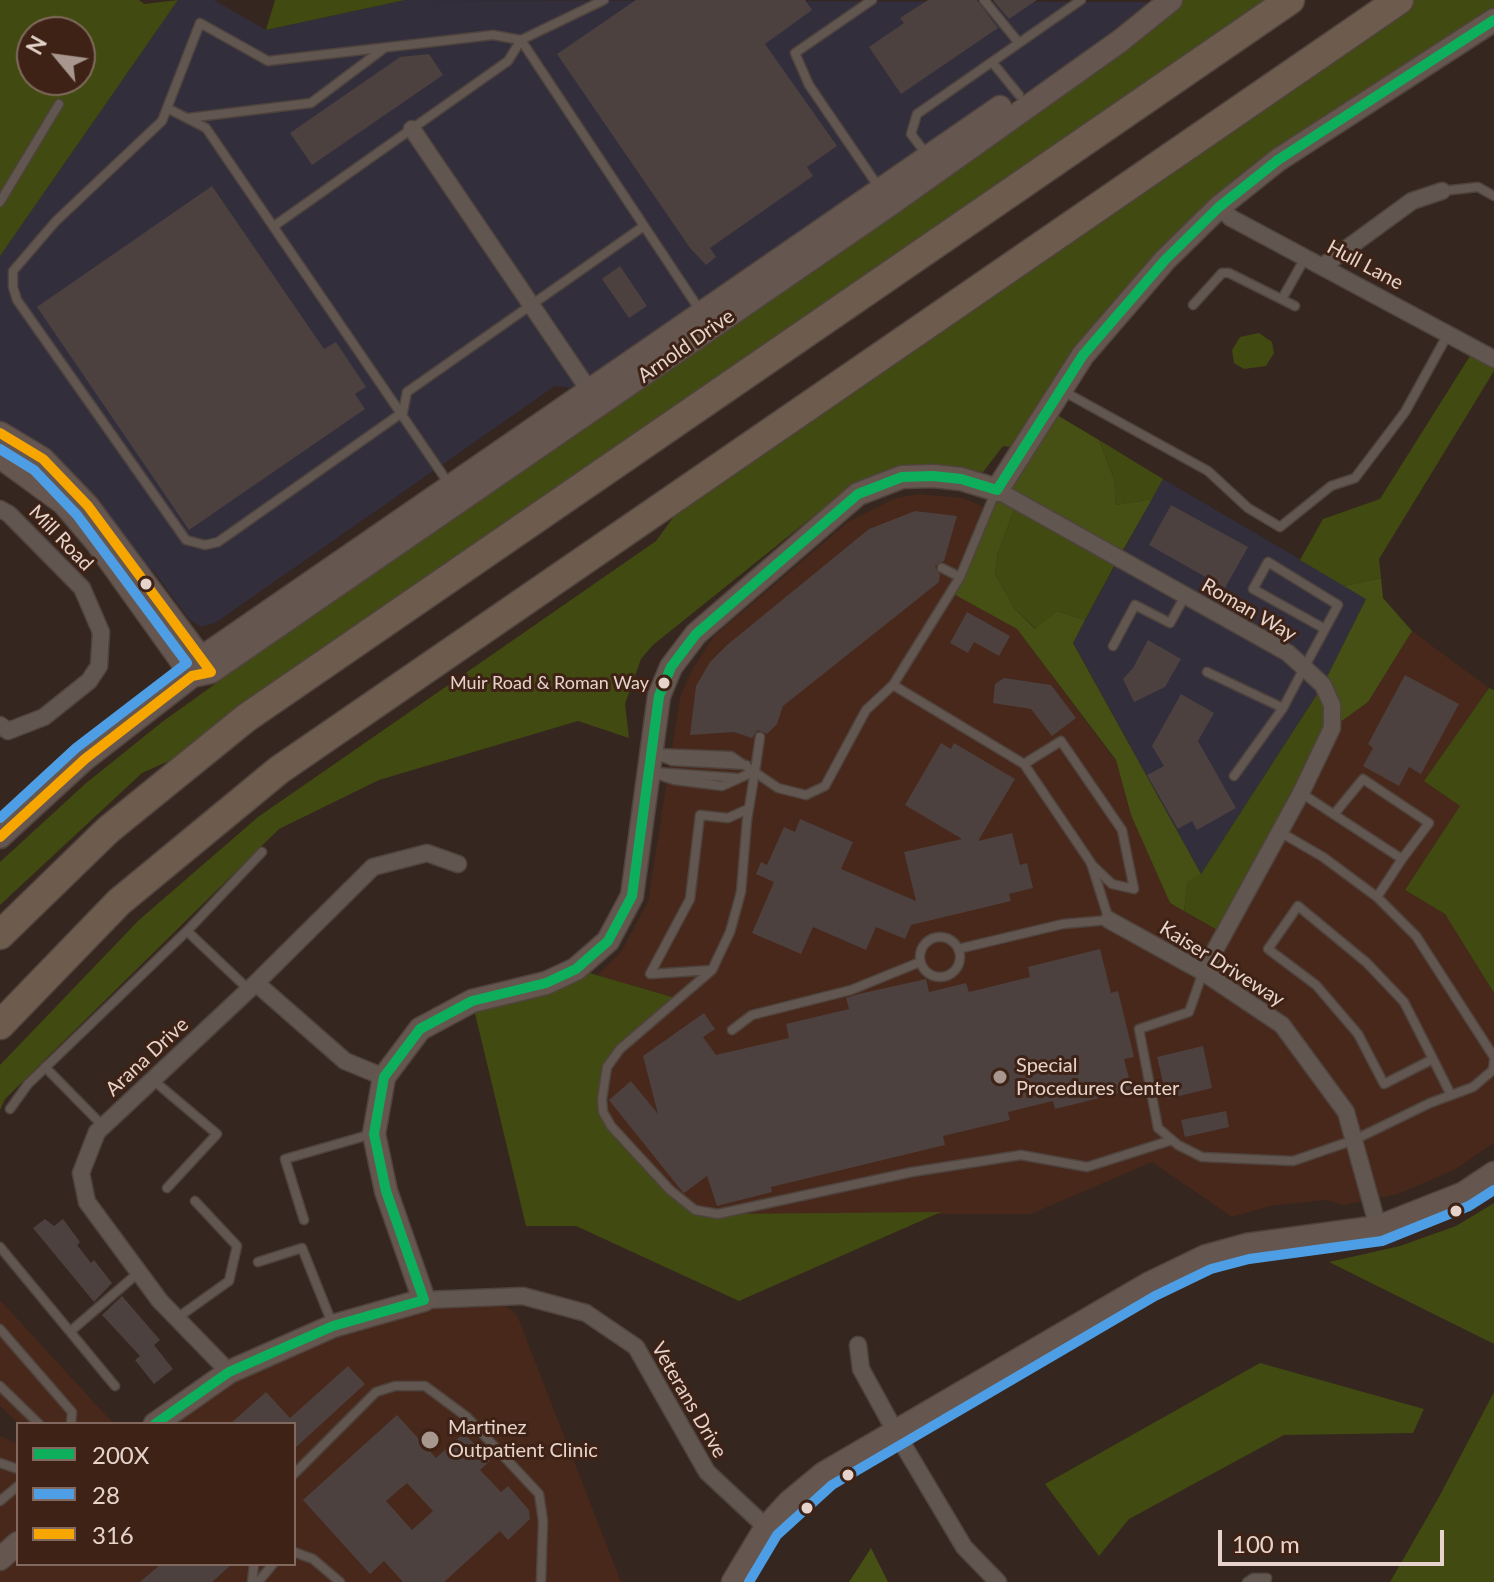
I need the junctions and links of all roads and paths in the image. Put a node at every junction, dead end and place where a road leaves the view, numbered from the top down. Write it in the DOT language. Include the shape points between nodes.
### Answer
graph roads {
  1 [pos="604,0"];
  2 [pos="872,0"];
  3 [pos="984,0"];
  4 [pos="1081,0"];
  5 [pos="1151,0"];
  6 [pos="1171,0"];
  7 [pos="1290,0"];
  8 [pos="1399,0"];
  9 [pos="1494,20"];
  10 [pos="521,40"];
  11 [pos="1019,43"];
  12 [pos="385,48"];
  13 [pos="992,62"];
  14 [pos="1019,95"];
  15 [pos="59,104"];
  16 [pos="167,108"];
  17 [pos="187,118"];
  18 [pos="412,129"];
  19 [pos="927,156"];
  20 [pos="881,190"];
  21 [pos="1442,191"];
  22 [pos="1494,196"];
  23 [pos="0,202"];
  24 [pos="1219,207"];
  25 [pos="274,226"];
  26 [pos="644,226"];
  27 [pos="1306,256"];
  28 [pos="1323,266"];
  29 [pos="1282,299"];
  30 [pos="531,305"];
  31 [pos="1193,305"];
  32 [pos="1295,306"];
  33 [pos="702,313"];
  34 [pos="1449,332"];
  35 [pos="1494,359"];
  36 [pos="1060,390"];
  37 [pos="594,398"];
  38 [pos="403,412"];
  39 [pos="0,433"];
  40 [pos="0,457"];
  41 [pos="450,486"];
  42 [pos="997,490"];
  43 [pos="0,509"];
  44 [pos="942,568"];
  45 [pos="960,577"];
  46 [pos="1185,596"];
  47 [pos="1325,629"];
  48 [pos="1113,646"];
  49 [pos="1304,668"];
  50 [pos="201,669"];
  51 [pos="1207,672"];
  52 [pos="893,685"];
  53 [pos="1283,708"];
  54 [pos="0,725"];
  55 [pos="760,737"];
  56 [pos="651,763"];
  57 [pos="1024,764"];
  58 [pos="755,771"];
  59 [pos="1234,776"];
  60 [pos="1301,793"];
  61 [pos="748,809"];
  62 [pos="1335,813"];
  63 [pos="1280,832"];
  64 [pos="0,837"];
  65 [pos="262,852"];
  66 [pos="1402,859"];
  67 [pos="1091,863"];
  68 [pos="458,864"];
  69 [pos="1377,897"];
  70 [pos="1109,920"];
  71 [pos="187,931"];
  72 [pos="0,935"];
  73 [pos="958,949"];
  74 [pos="920,962"];
  75 [pos="712,970"];
  76 [pos="1203,972"];
  77 [pos="252,986"];
  78 [pos="0,1025"];
  79 [pos="732,1030"];
  80 [pos="1433,1059"];
  81 [pos="1494,1059"];
  82 [pos="45,1067"];
  83 [pos="384,1077"];
  84 [pos="152,1079"];
  85 [pos="1451,1095"];
  86 [pos="10,1109"];
  87 [pos="103,1126"];
  88 [pos="374,1134"];
  89 [pos="1172,1140"];
  90 [pos="1354,1140"];
  91 [pos="1494,1173"];
  92 [pos="167,1188"];
  93 [pos="195,1201"];
  94 [pos="304,1220"];
  95 [pos="1378,1227"];
  96 [pos="0,1247"];
  97 [pos="258,1262"];
  98 [pos="139,1272"];
  99 [pos="424,1300"];
  100 [pos="177,1318"];
  101 [pos="333,1326"];
  102 [pos="0,1329"];
  103 [pos="72,1330"];
  104 [pos="858,1345"];
  105 [pos="229,1372"];
  106 [pos="0,1386"];
  107 [pos="115,1386"];
  108 [pos="37,1422"];
  109 [pos="71,1422"];
  110 [pos="158,1422"];
  111 [pos="895,1431"];
  112 [pos="296,1472"];
  113 [pos="16,1488"];
  114 [pos="0,1501"];
  115 [pos="766,1527"];
  116 [pos="16,1545"];
  117 [pos="296,1553"];
  118 [pos="0,1559"];
  119 [pos="271,1566"];
  120 [pos="255,1582"];
  121 [pos="340,1582"];
  122 [pos="541,1582"];
  123 [pos="733,1582"];
  124 [pos="998,1582"];
  125 [pos="1247,1582"];
  126 [pos="1266,1582"];
  1 -- 10 [label="lane"];
  2 -- 20 [label="lane" via="795,53 809,85"];
  3 -- 11 [label="lane"];
  4 -- 11 [label="lane"];
  5 -- 14 [label="street, Arnold Drive" via="1085,53"];
  6 -- 37 [label="street, Arnold Drive" via="891,204"];
  7 -- 72 [label="highway" via="246,718 117,822"];
  8 -- 78 [label="highway" via="279,770 119,902"];
  9 -- 24 [label="street" via="1278,160"];
  10 -- 12 [label="lane" via="493,35"];
  10 -- 18 [label="lane" via="508,61"];
  10 -- 26 [label="lane"];
  11 -- 13 [label="lane"];
  12 -- 16 [label="lane" via="268,61 200,23"];
  12 -- 17 [label="lane" via="311,103"];
  13 -- 14 [label="lane"];
  13 -- 19 [label="lane" via="917,114 911,134"];
  14 -- 19 [label="street, Arnold Drive"];
  15 -- 23 [label="lane"];
  16 -- 17 [label="lane"];
  16 -- 38 [label="lane" via="162,121 56,221 13,271 13,287 17,300 186,540 218,542"];
  17 -- 25 [label="lane" via="206,128"];
  18 -- 25 [label="lane"];
  18 -- 30 [label="street"];
  19 -- 20 [label="street, Arnold Drive"];
  20 -- 33 [label="street, Arnold Drive"];
  21 -- 22 [label="lane" via="1478,187"];
  21 -- 28 [label="street" via="1412,201"];
  24 -- 27 [label="street, Hull Lane"];
  24 -- 36 [label="street" via="1165,260 1083,355"];
  25 -- 38 [label="lane"];
  26 -- 30 [label="lane"];
  26 -- 33 [label="lane"];
  27 -- 28 [label="street, Hull Lane"];
  27 -- 29 [label="lane"];
  28 -- 34 [label="street, Hull Lane"];
  29 -- 31 [label="lane" via="1238,275 1222,273"];
  29 -- 32 [label="lane"];
  30 -- 37 [label="street"];
  30 -- 38 [label="lane" via="407,392"];
  33 -- 37 [label="street, Arnold Drive"];
  34 -- 35 [label="street, Hull Lane"];
  34 -- 36 [label="lane" via="1405,412 1355,478 1331,486 1280,527 1248,508 1208,471"];
  36 -- 42 [label="street"];
  37 -- 41 [label="street, Arnold Drive"];
  37 -- 50 [label="street, Arnold Drive"];
  38 -- 41 [label="lane"];
  39 -- 50 [label="street" via="43,459 88,506"];
  40 -- 50 [label="street" via="63,503"];
  41 -- 50 [label="street, Arnold Drive"];
  42 -- 45 [label="lane"];
  42 -- 46 [label="street, Roman Way"];
  42 -- 56 [label="street" via="961,479 902,477 858,494 835,510 682,650 659,696"];
  43 -- 54 [label="street, Mill Road" via="82,588 101,632 99,666 89,681 44,717 8,731"];
  44 -- 45 [label="lane"];
  45 -- 52 [label="lane"];
  46 -- 48 [label="lane" via="1170,623 1135,605"];
  46 -- 49 [label="street, Roman Way" via="1288,653"];
  47 -- 47 [label="lane" via="1253,589 1268,562 1338,605"];
  47 -- 49 [label="lane"];
  49 -- 53 [label="lane"];
  49 -- 60 [label="street, Roman Way" via="1323,685 1332,705 1332,728"];
  50 -- 64 [label="street, Arnold Drive" via="85,759"];
  51 -- 53 [label="lane"];
  52 -- 57 [label="lane"];
  52 -- 58 [label="lane" via="866,710 825,786 806,795 791,794"];
  53 -- 59 [label="lane"];
  55 -- 58 [label="lane"];
  56 -- 58 [label="lane" via="671,771 739,778"];
  56 -- 58 [label="lane" via="731,756"];
  56 -- 83 [label="street" via="632,896 608,941 566,974 472,1001 420,1029"];
  57 -- 67 [label="lane"];
  57 -- 67 [label="lane" via="1061,741 1122,830 1134,889 1112,884"];
  58 -- 61 [label="lane"];
  60 -- 62 [label="lane"];
  60 -- 63 [label="street, Roman Way"];
  61 -- 75 [label="lane" via="741,892 734,923"];
  61 -- 75 [label="lane" via="728,818 700,815 690,899 650,974"];
  62 -- 66 [label="lane"];
  62 -- 66 [label="lane" via="1363,779 1429,823"];
  63 -- 69 [label="lane"];
  63 -- 76 [label="street, Roman Way"];
  65 -- 71 [label="lane"];
  66 -- 69 [label="lane"];
  67 -- 70 [label="lane"];
  68 -- 77 [label="street, Arana Drive" via="427,853 373,867"];
  69 -- 81 [label="lane" via="1416,936"];
  70 -- 73 [label="lane" via="1063,924"];
  70 -- 76 [label="street, Kaiser Driveway"];
  71 -- 77 [label="lane"];
  71 -- 82 [label="lane"];
  73 -- 74 [label="lane" via="949,939 936,937 921,949"];
  73 -- 74 [label="lane" via="959,962 946,976 927,973"];
  74 -- 79 [label="lane" via="851,990 752,1015"];
  75 -- 89 [label="lane" via="620,1049 607,1067 602,1099 611,1126 695,1210 718,1214 912,1172 1021,1155 1087,1167"];
  76 -- 89 [label="lane" via="1189,1012 1139,1029 1158,1128"];
  76 -- 90 [label="street, Kaiser Driveway" via="1282,1025 1346,1112"];
  77 -- 83 [label="street" via="345,1061"];
  77 -- 84 [label="street, Arana Drive"];
  80 -- 80 [label="lane" via="1404,1002 1367,963 1298,906 1268,949 1316,985 1358,1034 1384,1084"];
  80 -- 85 [label="lane"];
  81 -- 85 [label="lane" via="1493,1070 1473,1087"];
  82 -- 86 [label="lane"];
  82 -- 87 [label="lane"];
  83 -- 88 [label="street"];
  84 -- 87 [label="street, Arana Drive"];
  84 -- 92 [label="lane" via="217,1134"];
  85 -- 90 [label="lane"];
  87 -- 98 [label="street, Arana Drive" via="81,1173 87,1202"];
  88 -- 94 [label="lane" via="285,1159"];
  88 -- 99 [label="street" via="386,1191"];
  89 -- 90 [label="lane" via="1202,1157 1293,1161"];
  90 -- 95 [label="street, Kaiser Driveway"];
  91 -- 95 [label="street" via="1464,1193"];
  93 -- 100 [label="lane" via="237,1246 229,1281"];
  95 -- 111 [label="street" via="1246,1245 1206,1256 1148,1284"];
  96 -- 103 [label="lane"];
  97 -- 101 [label="lane" via="302,1248"];
  98 -- 100 [label="street, Arana Drive"];
  98 -- 103 [label="lane"];
  99 -- 101 [label="street"];
  99 -- 115 [label="street, Veterans Drive" via="523,1296 586,1313 636,1347 707,1472"];
  100 -- 105 [label="street, Arana Drive"];
  101 -- 105 [label="street"];
  102 -- 109 [label="lane" via="72,1412"];
  103 -- 107 [label="lane"];
  104 -- 111 [label="street" via="861,1369"];
  105 -- 110 [label="street"];
  106 -- 108 [label="lane"];
  111 -- 115 [label="street" via="824,1473"];
  111 -- 124 [label="street" via="964,1547"];
  112 -- 122 [label="lane" via="376,1392 425,1386 467,1417 539,1494"];
  113 -- 114 [label="lane"];
  115 -- 123 [label="street"];
  116 -- 118 [label="street"];
  117 -- 121 [label="lane" via="324,1566"];
  119 -- 120 [label="lane"];
  125 -- 126 [label="lane" via="1267,1578"];
}
